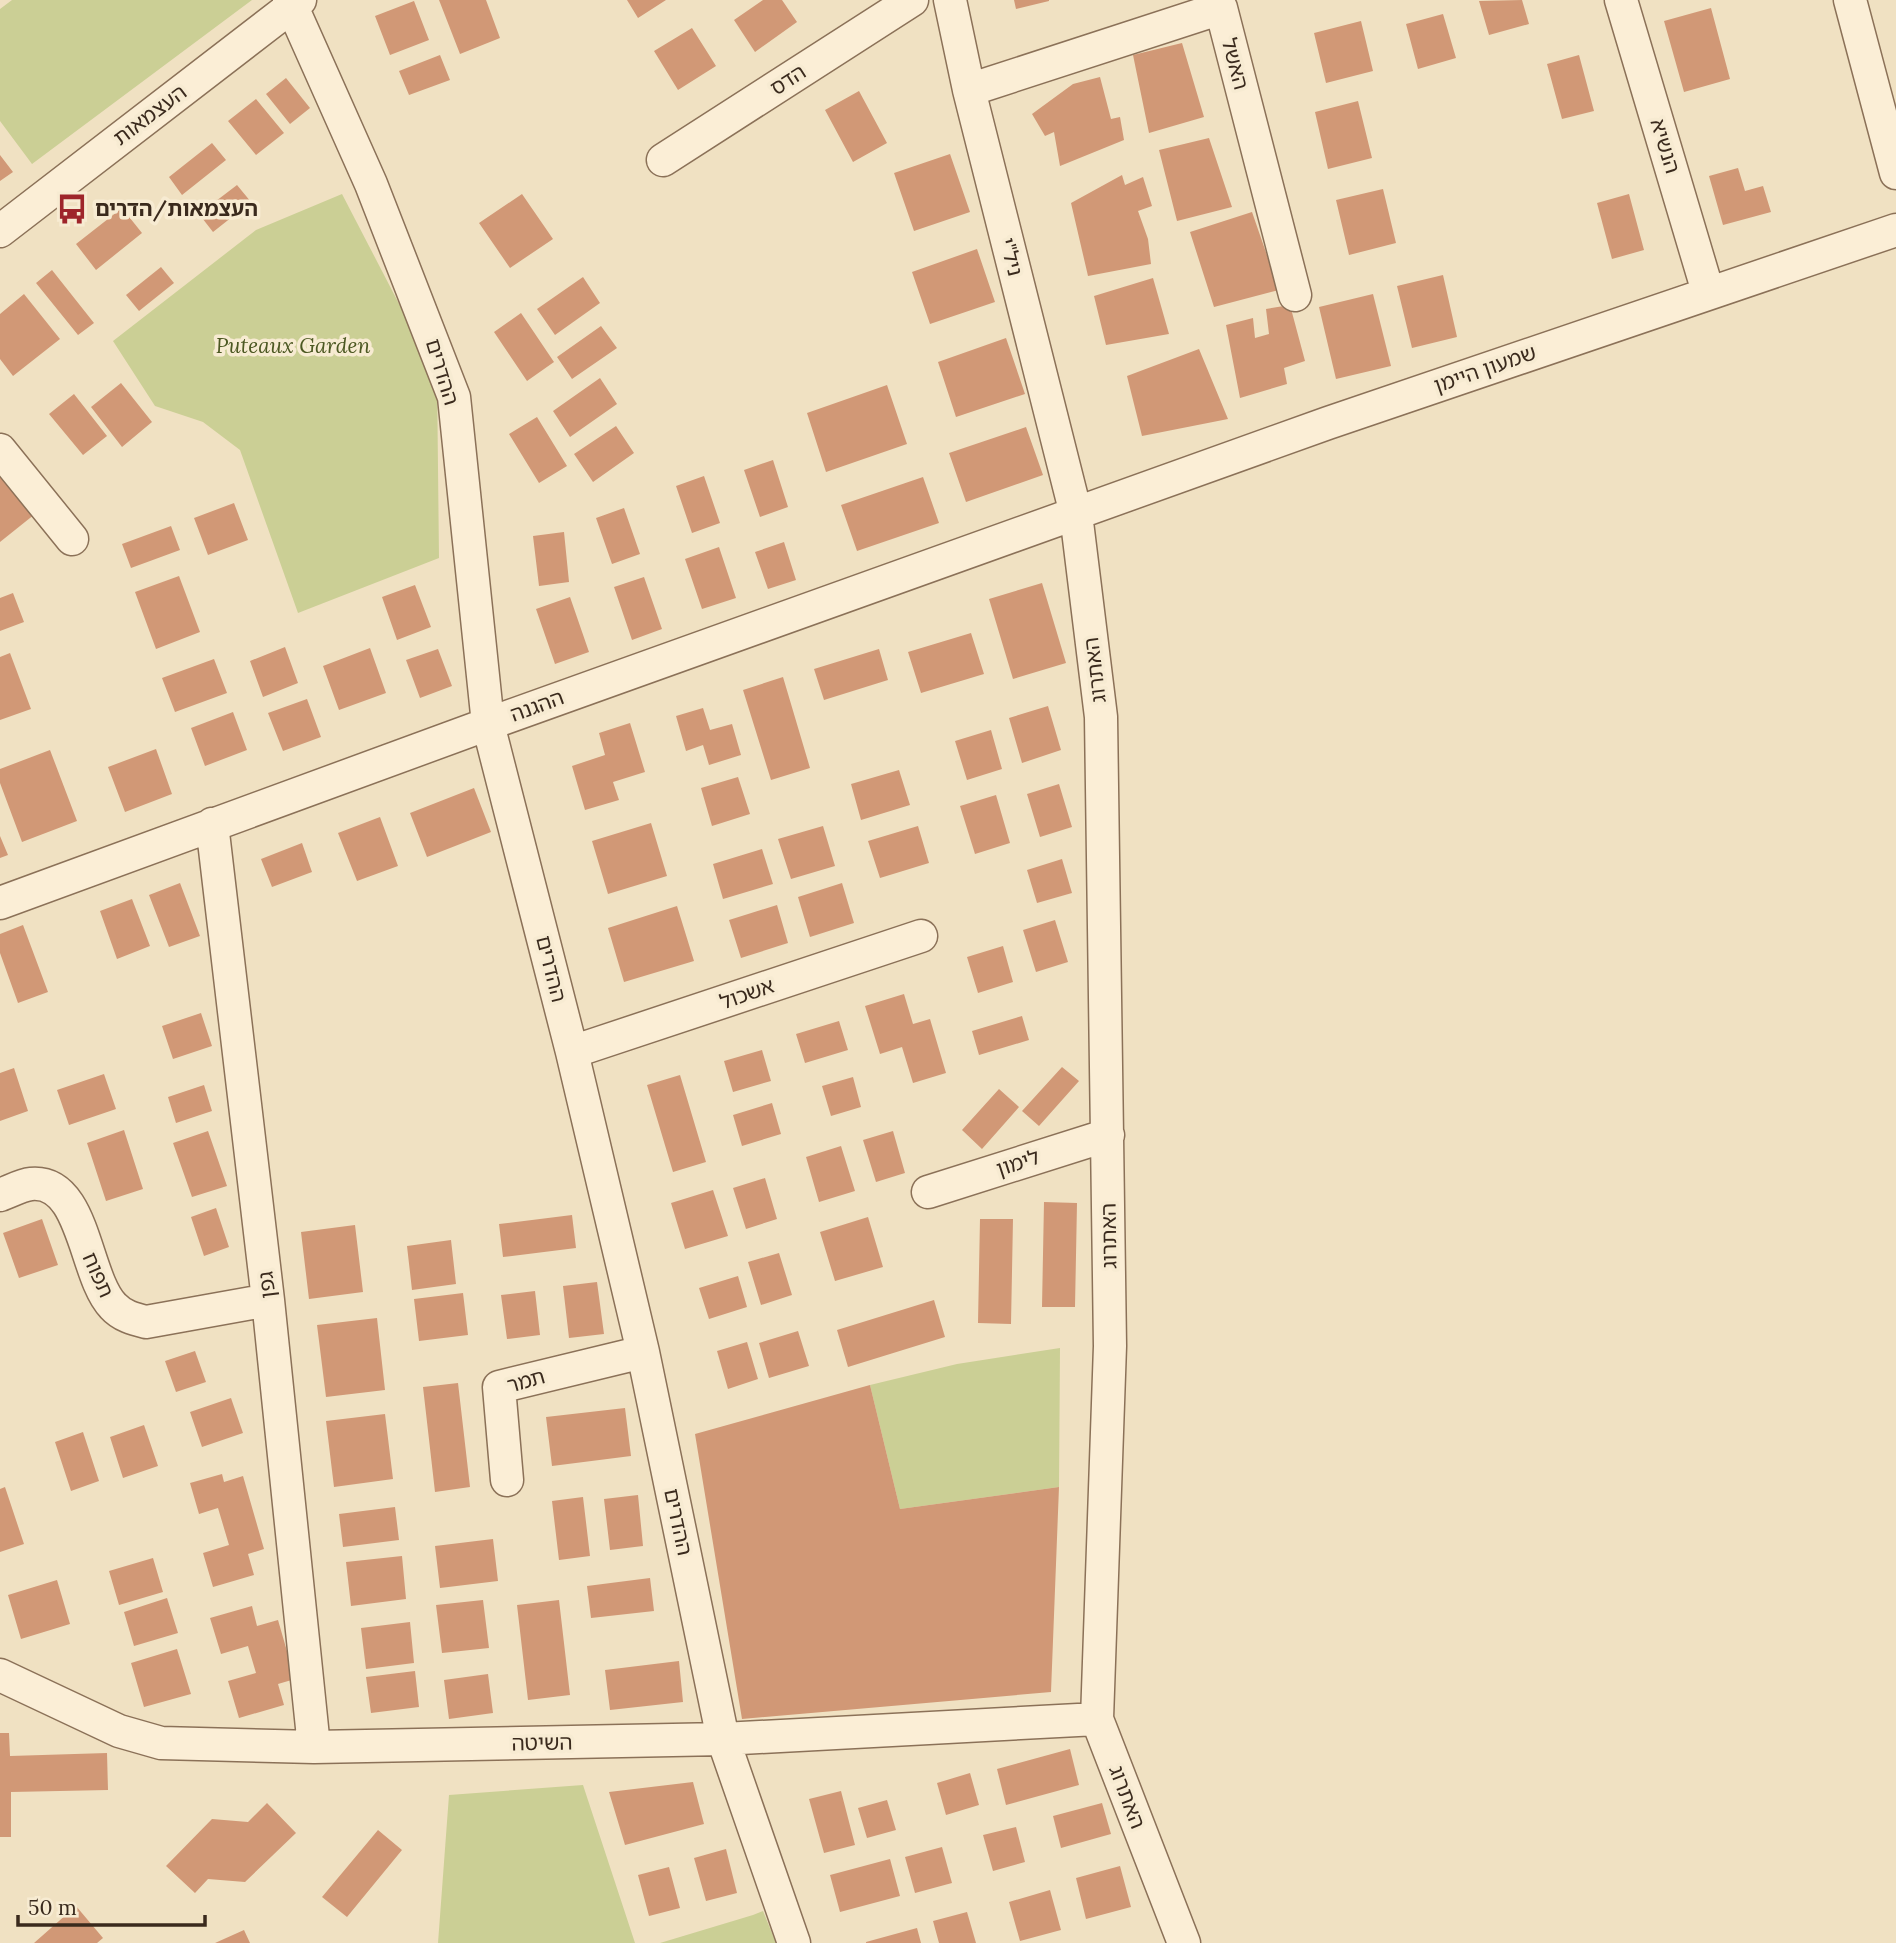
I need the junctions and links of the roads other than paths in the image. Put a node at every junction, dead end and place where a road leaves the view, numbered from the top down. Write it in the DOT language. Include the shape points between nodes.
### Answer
graph roads {
  1 [pos="912,0"];
  2 [pos="950,0"];
  3 [pos="1622,0"];
  4 [pos="1850,0"];
  5 [pos="294,2"];
  6 [pos="969,90"];
  7 [pos="663,160"];
  8 [pos="1896,173"];
  9 [pos="1896,230"];
  10 [pos="0,231"];
  11 [pos="1708,292"];
  12 [pos="1295,295"];
  13 [pos="0,450"];
  14 [pos="1076,514"];
  15 [pos="72,539"];
  16 [pos="488,724"];
  17 [pos="212,824"];
  18 [pos="0,903"];
  19 [pos="921,936"];
  20 [pos="572,1052"];
  21 [pos="1108,1135"];
  22 [pos="928,1192"];
  23 [pos="0,1195"];
  24 [pos="268,1300"];
  25 [pos="643,1352"];
  26 [pos="507,1480"];
  27 [pos="0,1675"];
  28 [pos="1097,1719"];
  29 [pos="723,1740"];
  30 [pos="314,1747"];
  31 [pos="794,1943"];
  32 [pos="1184,1943"];
  1 -- 7 [label="street, הדס"];
  2 -- 6 [label="street, ניל\"י"];
  3 -- 11 [label="street, הנשיא"];
  4 -- 8 [label="street"];
  5 -- 10 [label="street, העצמאות"];
  5 -- 16 [label="street, ההדרים" via="402,259 454,397"];
  6 -- 12 [label="street, האשל" via="1221,8"];
  6 -- 14 [label="street, ניל\"י"];
  9 -- 11 [label="street, שמעון היימן"];
  11 -- 14 [label="street, שמעון היימן"];
  13 -- 15 [label="street"];
  14 -- 16 [label="street, ההגנה"];
  14 -- 21 [label="street, האתרוג" via="1101,717"];
  16 -- 17 [label="street, ההגנה"];
  16 -- 20 [label="street, ההדרים"];
  17 -- 18 [label="street, ההגנה"];
  17 -- 24 [label="street, גפן"];
  19 -- 20 [label="street, אשכול"];
  20 -- 25 [label="street, ההדרים"];
  21 -- 22 [label="street, לימון"];
  21 -- 28 [label="street, האתרוג" via="1110,1346"];
  23 -- 24 [label="street, תפוח" via="31,1184 52,1188 70,1203 101,1289 113,1307 129,1318 146,1322"];
  24 -- 30 [label="street, גפן"];
  25 -- 26 [label="street, תמר" via="499,1387"];
  25 -- 29 [label="street, ההדרים"];
  27 -- 30 [label="street, השיטה" via="119,1731 161,1742"];
  28 -- 29 [label="street, השיטה"];
  28 -- 32 [label="street, האתרוג"];
  29 -- 30 [label="street, השיטה"];
  29 -- 31 [label="street, ההדרים"];
}
